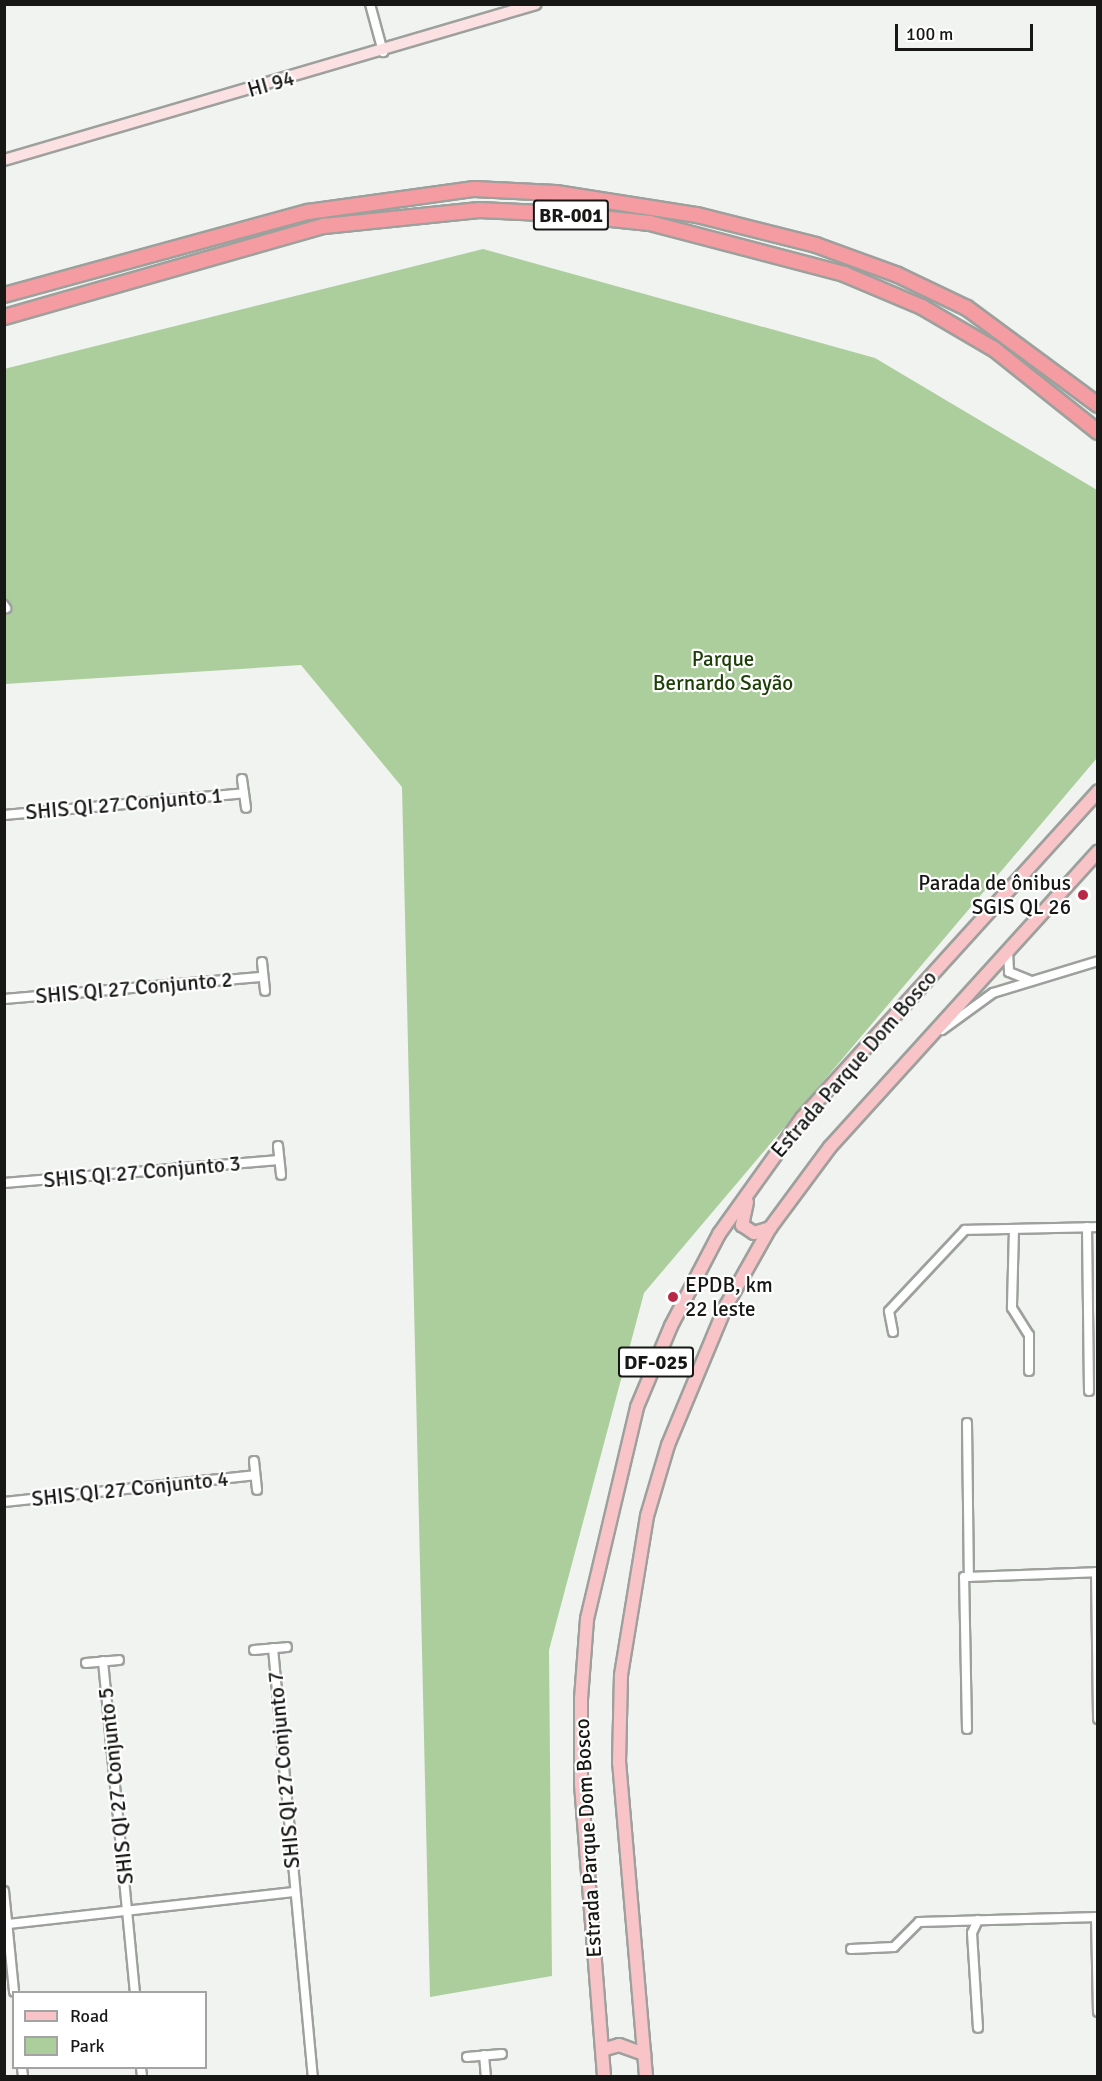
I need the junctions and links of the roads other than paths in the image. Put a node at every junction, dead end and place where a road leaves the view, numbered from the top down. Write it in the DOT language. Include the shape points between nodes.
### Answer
graph roads {
  1 [pos="370,4"];
  2 [pos="536,4"];
  3 [pos="383,51"];
  4 [pos="4,160"];
  5 [pos="4,295"];
  6 [pos="4,317"];
  7 [pos="1098,405"];
  8 [pos="1098,432"];
  9 [pos="242,779"];
  10 [pos="1098,792"];
  11 [pos="244,793"];
  12 [pos="246,808"];
  13 [pos="4,815"];
  14 [pos="1098,851"];
  15 [pos="1009,948"];
  16 [pos="1098,956"];
  17 [pos="1098,961"];
  18 [pos="262,962"];
  19 [pos="1085,965"];
  20 [pos="263,976"];
  21 [pos="1035,981"];
  22 [pos="265,991"];
  23 [pos="4,999"];
  24 [pos="903,1065"];
  25 [pos="278,1146"];
  26 [pos="279,1160"];
  27 [pos="762,1172"];
  28 [pos="281,1175"];
  29 [pos="4,1183"];
  30 [pos="1087,1227"];
  31 [pos="1098,1227"];
  32 [pos="770,1228"];
  33 [pos="1014,1229"];
  34 [pos="893,1332"];
  35 [pos="1029,1371"];
  36 [pos="1089,1391"];
  37 [pos="967,1424"];
  38 [pos="254,1461"];
  39 [pos="255,1475"];
  40 [pos="257,1490"];
  41 [pos="4,1502"];
  42 [pos="1097,1572"];
  43 [pos="966,1577"];
  44 [pos="287,1647"];
  45 [pos="273,1648"];
  46 [pos="254,1650"];
  47 [pos="119,1660"];
  48 [pos="103,1661"];
  49 [pos="86,1663"];
  50 [pos="1098,1719"];
  51 [pos="967,1729"];
  52 [pos="4,1891"];
  53 [pos="294,1892"];
  54 [pos="128,1910"];
  55 [pos="1097,1917"];
  56 [pos="978,1920"];
  57 [pos="8,1924"];
  58 [pos="851,1949"];
  59 [pos="14,1991"];
  60 [pos="135,1991"];
  61 [pos="1098,2012"];
  62 [pos="978,2028"];
  63 [pos="602,2050"];
  64 [pos="502,2054"];
  65 [pos="644,2054"];
  66 [pos="484,2055"];
  67 [pos="467,2057"];
  68 [pos="313,2076"];
  69 [pos="486,2076"];
  70 [pos="604,2076"];
  71 [pos="646,2076"];
  1 -- 3 [label="street"];
  2 -- 3 [label="street, HI 94"];
  3 -- 4 [label="street, HI 94"];
  5 -- 7 [label="highway, BR-001" via="308,212 474,189 556,194 697,215 816,245 898,275 967,308"];
  6 -- 8 [label="highway, BR-001" via="324,226 479,210 650,223 844,274 922,308 994,349"];
  9 -- 11 [label="street"];
  10 -- 27 [label="main road, Estrada Parque Dom Bosco / DF-025" via="802,1118"];
  11 -- 12 [label="street"];
  11 -- 13 [label="street, SHIS QI 27 Conjunto 1"];
  14 -- 15 [label="main road, Estrada Parque Dom Bosco / DF-025"];
  15 -- 21 [label="street" via="1009,972"];
  15 -- 24 [label="main road, Estrada Parque Dom Bosco / DF-025"];
  16 -- 19 [label="street"];
  17 -- 19 [label="street"];
  18 -- 20 [label="street"];
  19 -- 21 [label="street"];
  20 -- 22 [label="street"];
  20 -- 23 [label="street, SHIS QI 27 Conjunto 2"];
  21 -- 24 [label="street" via="975,1003"];
  24 -- 32 [label="main road, Estrada Parque Dom Bosco / DF-025" via="830,1147"];
  25 -- 26 [label="street"];
  26 -- 28 [label="street"];
  26 -- 29 [label="street, SHIS QI 27 Conjunto 3"];
  27 -- 32 [label="main road" via="741,1218 747,1231"];
  27 -- 63 [label="main road, Estrada Parque Dom Bosco / DF-025" via="719,1234 671,1326 637,1407 587,1619 581,1783"];
  30 -- 31 [label="street"];
  30 -- 33 [label="street"];
  30 -- 36 [label="street"];
  32 -- 65 [label="main road, Estrada Parque Dom Bosco / DF-025" via="693,1376 647,1516 631,1599 619,1763"];
  33 -- 34 [label="street" via="965,1230 889,1311"];
  33 -- 35 [label="street" via="1012,1308 1029,1335"];
  37 -- 43 [label="street"];
  38 -- 39 [label="street"];
  39 -- 40 [label="street"];
  39 -- 41 [label="street, SHIS QI 27 Conjunto 4"];
  42 -- 43 [label="street"];
  42 -- 50 [label="street"];
  43 -- 51 [label="street"];
  44 -- 45 [label="street"];
  45 -- 46 [label="street"];
  45 -- 53 [label="street, SHIS QI 27 Conjunto 7"];
  47 -- 48 [label="street"];
  48 -- 49 [label="street"];
  48 -- 54 [label="street, SHIS QI 27 Conjunto 5"];
  52 -- 57 [label="street"];
  53 -- 54 [label="street"];
  53 -- 68 [label="street, SHIS QI 27 Conjunto 7"];
  54 -- 57 [label="street"];
  54 -- 60 [label="street, SHIS QI 27 Conjunto 5"];
  55 -- 56 [label="street"];
  55 -- 61 [label="street"];
  56 -- 58 [label="street" via="919,1922 894,1947"];
  56 -- 62 [label="street" via="972,1933"];
  57 -- 59 [label="street"];
  63 -- 65 [label="main road" via="619,2045"];
  63 -- 70 [label="main road, Estrada Parque Dom Bosco / DF-025"];
  64 -- 66 [label="street"];
  65 -- 71 [label="main road, Estrada Parque Dom Bosco / DF-025"];
  66 -- 67 [label="street"];
  66 -- 69 [label="street"];
}
